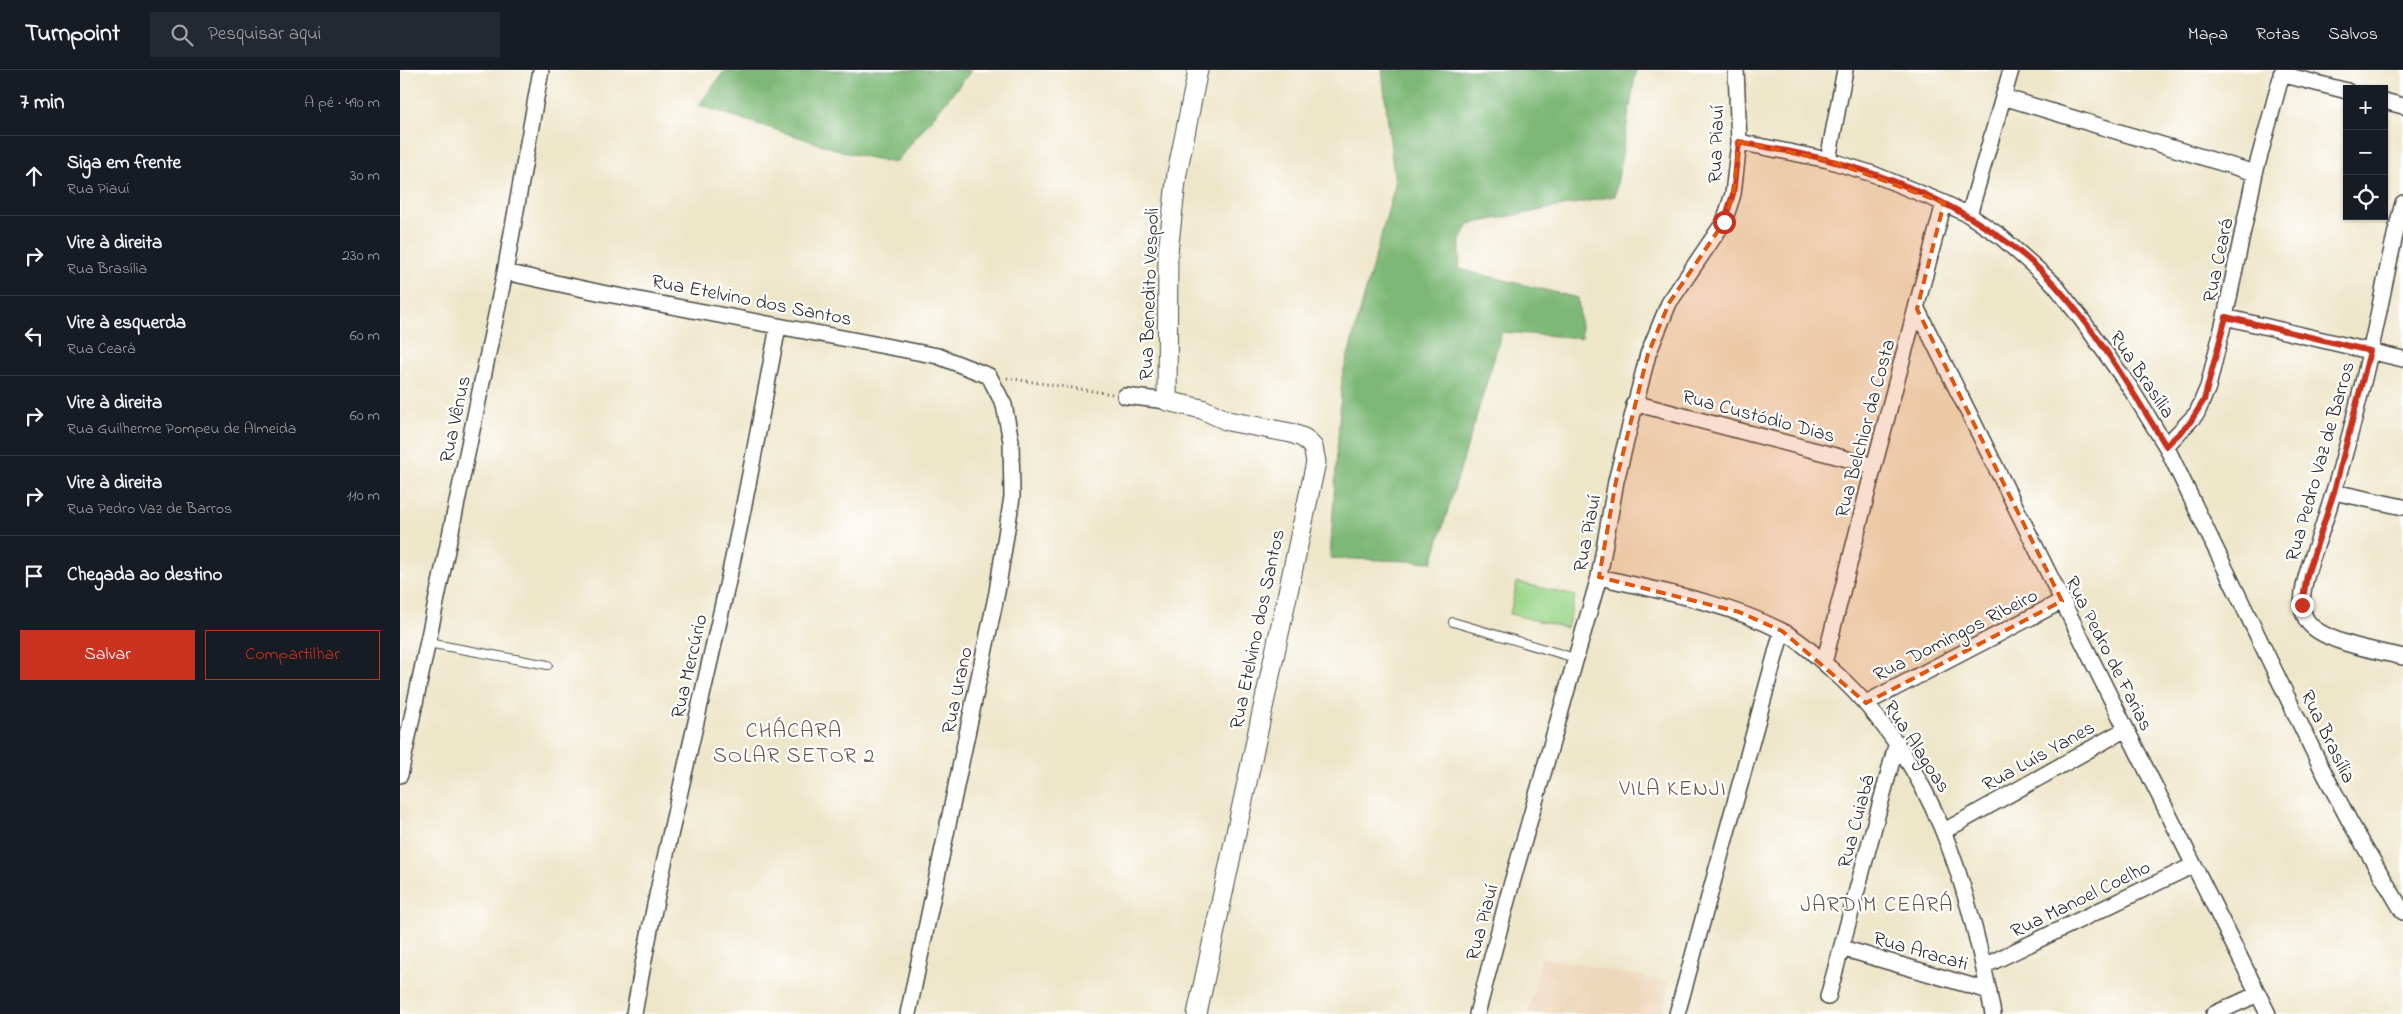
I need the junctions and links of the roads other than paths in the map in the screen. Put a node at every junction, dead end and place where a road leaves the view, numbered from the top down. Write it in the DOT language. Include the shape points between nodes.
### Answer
graph roads {
  1 [pos="541,70"];
  2 [pos="1198,70"];
  3 [pos="1736,70"];
  4 [pos="1845,70"];
  5 [pos="2011,70"];
  6 [pos="2282,72"];
  7 [pos="2343,90"];
  8 [pos="2003,97"];
  9 [pos="2388,102"];
  10 [pos="2403,106"];
  11 [pos="1739,142"];
  12 [pos="1828,160"];
  13 [pos="2255,173"];
  14 [pos="1944,203"];
  15 [pos="2402,210"];
  16 [pos="1969,215"];
  17 [pos="505,272"];
  18 [pos="1917,309"];
  19 [pos="2226,317"];
  20 [pos="778,327"];
  21 [pos="2370,351"];
  22 [pos="2403,359"];
  23 [pos="989,376"];
  24 [pos="1124,396"];
  25 [pos="1167,401"];
  26 [pos="1634,403"];
  27 [pos="2166,446"];
  28 [pos="1874,466"];
  29 [pos="2334,492"];
  30 [pos="2403,507"];
  31 [pos="1599,577"];
  32 [pos="2062,601"];
  33 [pos="1453,622"];
  34 [pos="1782,631"];
  35 [pos="428,643"];
  36 [pos="2403,657"];
  37 [pos="1575,658"];
  38 [pos="1824,663"];
  39 [pos="548,665"];
  40 [pos="1866,703"];
  41 [pos="2126,729"];
  42 [pos="1897,742"];
  43 [pos="400,775"];
  44 [pos="1944,831"];
  45 [pos="2194,865"];
  46 [pos="2403,912"];
  47 [pos="1842,948"];
  48 [pos="1984,966"];
  49 [pos="1989,991"];
  50 [pos="2258,994"];
  51 [pos="1828,997"];
  52 [pos="634,1014"];
  53 [pos="908,1014"];
  54 [pos="1197,1014"];
  55 [pos="1477,1014"];
  56 [pos="1678,1014"];
  57 [pos="1993,1014"];
  58 [pos="2214,1014"];
  59 [pos="2268,1014"];
  1 -- 17 [label="street, Rua Vênus"];
  2 -- 25 [label="street, Rua Benedito Vespoli" via="1177,173 1168,252"];
  3 -- 11 [label="street, Rua Piauí"];
  4 -- 12 [label="street"];
  5 -- 8 [label="street"];
  6 -- 7 [label="street"];
  6 -- 13 [label="street, Rua Ceará"];
  8 -- 13 [label="street"];
  8 -- 16 [label="street"];
  9 -- 10 [label="street"];
  11 -- 12 [label="street, Rua Brasília"];
  11 -- 26 [label="street, Rua Piauí" via="1733,194 1724,222 1668,302"];
  12 -- 14 [label="street, Rua Brasília" via="1873,174"];
  13 -- 19 [label="street, Rua Ceará"];
  14 -- 16 [label="street, Rua Brasília"];
  14 -- 18 [label="street, Rua Belchior da Costa"];
  15 -- 21 [label="street, Rua Pedro Vaz de Barros"];
  16 -- 27 [label="street, Rua Brasília" via="2000,236 2054,284 2124,379"];
  17 -- 20 [label="street, Rua Etelvino dos Santos"];
  17 -- 35 [label="street, Rua Vênus"];
  18 -- 28 [label="street, Rua Belchior da Costa"];
  18 -- 32 [label="street, Rua Pedro de Farias"];
  19 -- 21 [label="street"];
  19 -- 27 [label="street, Rua Ceará" via="2204,400 2189,424"];
  20 -- 23 [label="street, Rua Etelvino dos Santos" via="938,356"];
  20 -- 52 [label="street, Rua Mercúrio" via="727,589 674,816"];
  21 -- 22 [label="street"];
  21 -- 29 [label="street, Rua Pedro Vaz de Barros"];
  23 -- 53 [label="street, Rua Urano" via="1004,405 1011,441 1012,497 997,592"];
  24 -- 25 [label="street, Rua Etelvino dos Santos"];
  25 -- 54 [label="street, Rua Etelvino dos Santos" via="1202,409 1228,421 1304,438 1314,447 1316,462"];
  26 -- 28 [label="street, Rua Custódio Dias"];
  26 -- 31 [label="street, Rua Piauí"];
  27 -- 46 [label="street, Rua Brasília" via="2321,767"];
  28 -- 38 [label="street, Rua Belchior da Costa"];
  29 -- 30 [label="street"];
  29 -- 36 [label="street, Rua Pedro Vaz de Barros" via="2307,575 2302,605 2305,618 2310,626 2323,634"];
  31 -- 34 [label="street, Rua Alagoas" via="1739,612"];
  31 -- 37 [label="street, Rua Piauí"];
  32 -- 40 [label="street, Rua Domingos Ribeiro"];
  32 -- 41 [label="street, Rua Pedro de Farias"];
  33 -- 37 [label="lane"];
  34 -- 38 [label="street, Rua Alagoas"];
  34 -- 56 [label="street"];
  35 -- 39 [label="lane"];
  35 -- 43 [label="street, Rua Vênus"];
  37 -- 55 [label="street, Rua Piauí"];
  38 -- 40 [label="street, Rua Alagoas"];
  40 -- 42 [label="street, Rua Alagoas"];
  41 -- 44 [label="street, Rua Luís Yanes"];
  41 -- 45 [label="street, Rua Pedro de Farias"];
  42 -- 44 [label="street, Rua Alagoas"];
  42 -- 47 [label="street, Rua Cuiabá"];
  44 -- 48 [label="street, Rua Alagoas"];
  45 -- 48 [label="street, Rua Manoel Coelho"];
  45 -- 50 [label="street, Rua Pedro de Farias"];
  47 -- 49 [label="street, Rua Aracati"];
  47 -- 51 [label="street, Rua Cuiabá"];
  48 -- 49 [label="street, Rua Alagoas"];
  49 -- 57 [label="street, Rua Alagoas"];
  50 -- 58 [label="street"];
  50 -- 59 [label="street, Rua Pedro de Farias"];
}
